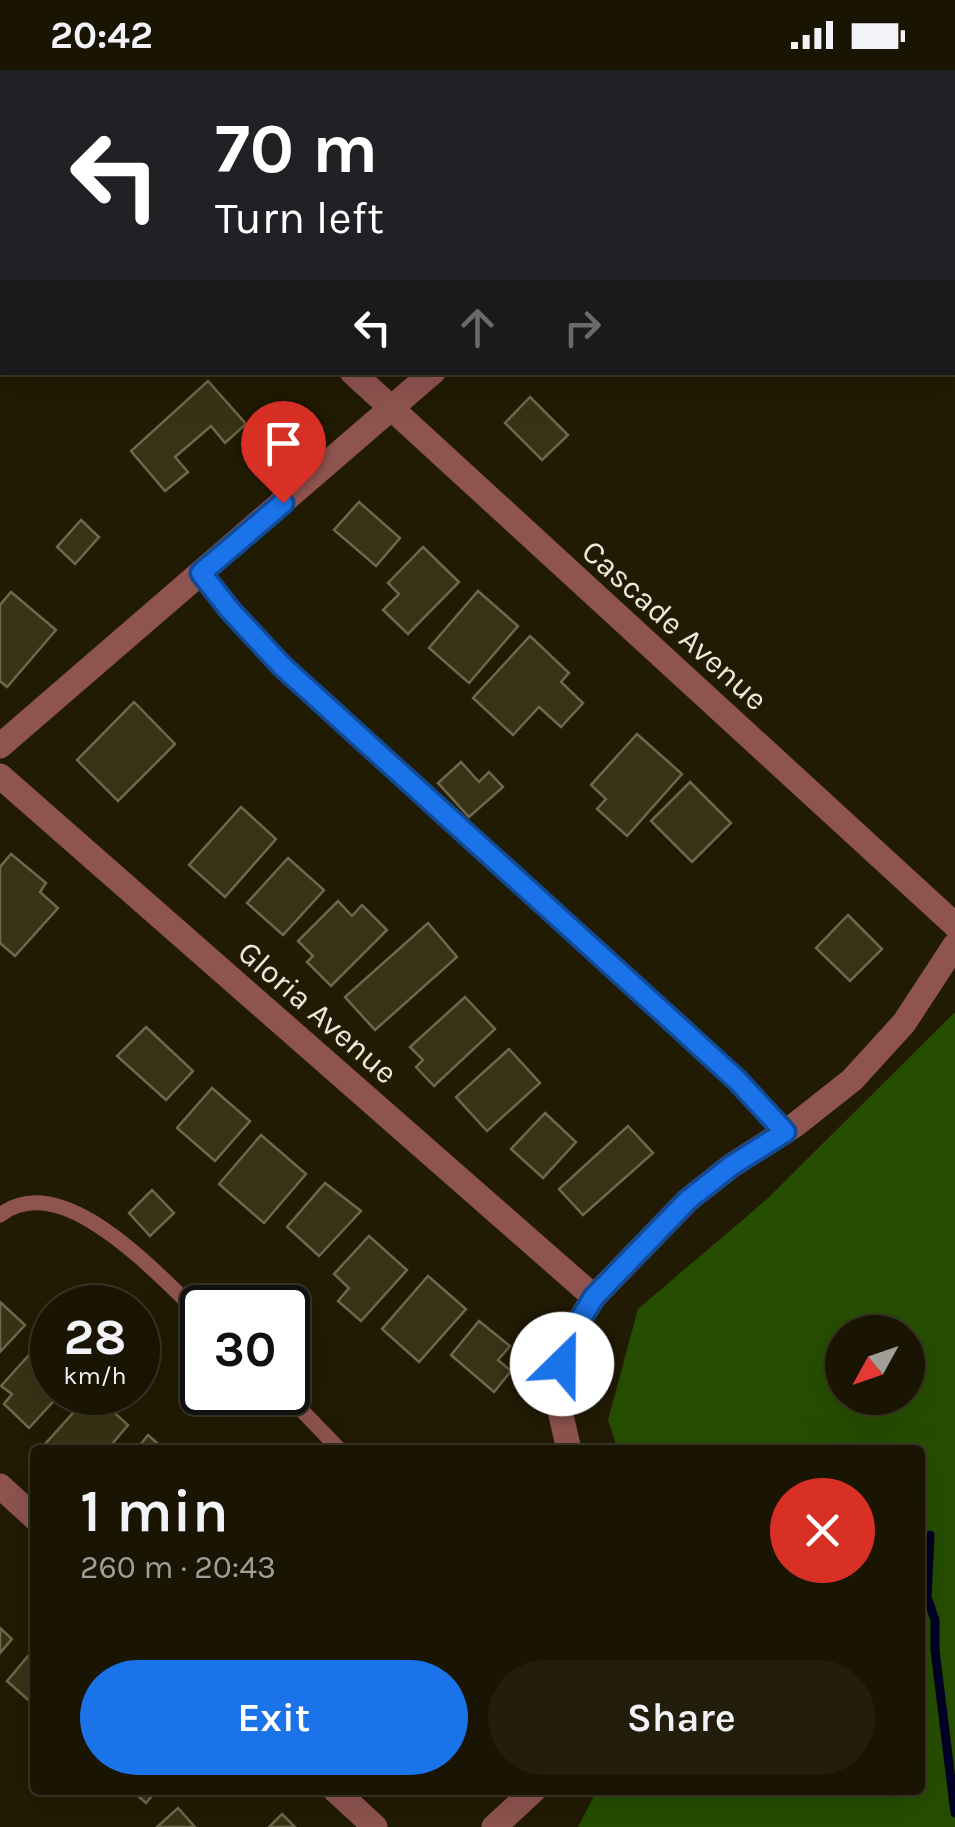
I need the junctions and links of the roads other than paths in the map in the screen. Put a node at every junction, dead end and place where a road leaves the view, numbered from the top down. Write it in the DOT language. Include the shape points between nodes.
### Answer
graph roads {
  1 [pos="355,375"];
  2 [pos="430,375"];
  3 [pos="392,409"];
  4 [pos="201,573"];
  5 [pos="0,746"];
  6 [pos="0,776"];
  7 [pos="955,926"];
  8 [pos="955,945"];
  9 [pos="785,1132"];
  10 [pos="0,1215"];
  11 [pos="180,1296"];
  12 [pos="594,1297"];
  13 [pos="306,1415"];
  14 [pos="335,1445"];
  15 [pos="568,1445"];
  16 [pos="0,1486"];
  17 [pos="30,1513"];
  18 [pos="340,1795"];
  19 [pos="529,1795"];
  20 [pos="375,1827"];
  21 [pos="494,1827"];
  1 -- 3 [label="street, Cascade Avenue"];
  2 -- 3 [label="street"];
  3 -- 4 [label="street"];
  3 -- 7 [label="street, Cascade Avenue"];
  4 -- 5 [label="street"];
  4 -- 9 [label="lane" via="282,666 737,1080"];
  6 -- 12 [label="street, Gloria Avenue"];
  8 -- 9 [label="street" via="904,1023 852,1080"];
  9 -- 12 [label="street" via="688,1200"];
  10 -- 11 [label="lane" via="39,1200 57,1204 131,1250"];
  12 -- 15 [label="street" via="569,1338 555,1389"];
  13 -- 14 [label="lane"];
  16 -- 17 [label="street"];
  18 -- 20 [label="street"];
  19 -- 21 [label="street"];
}
